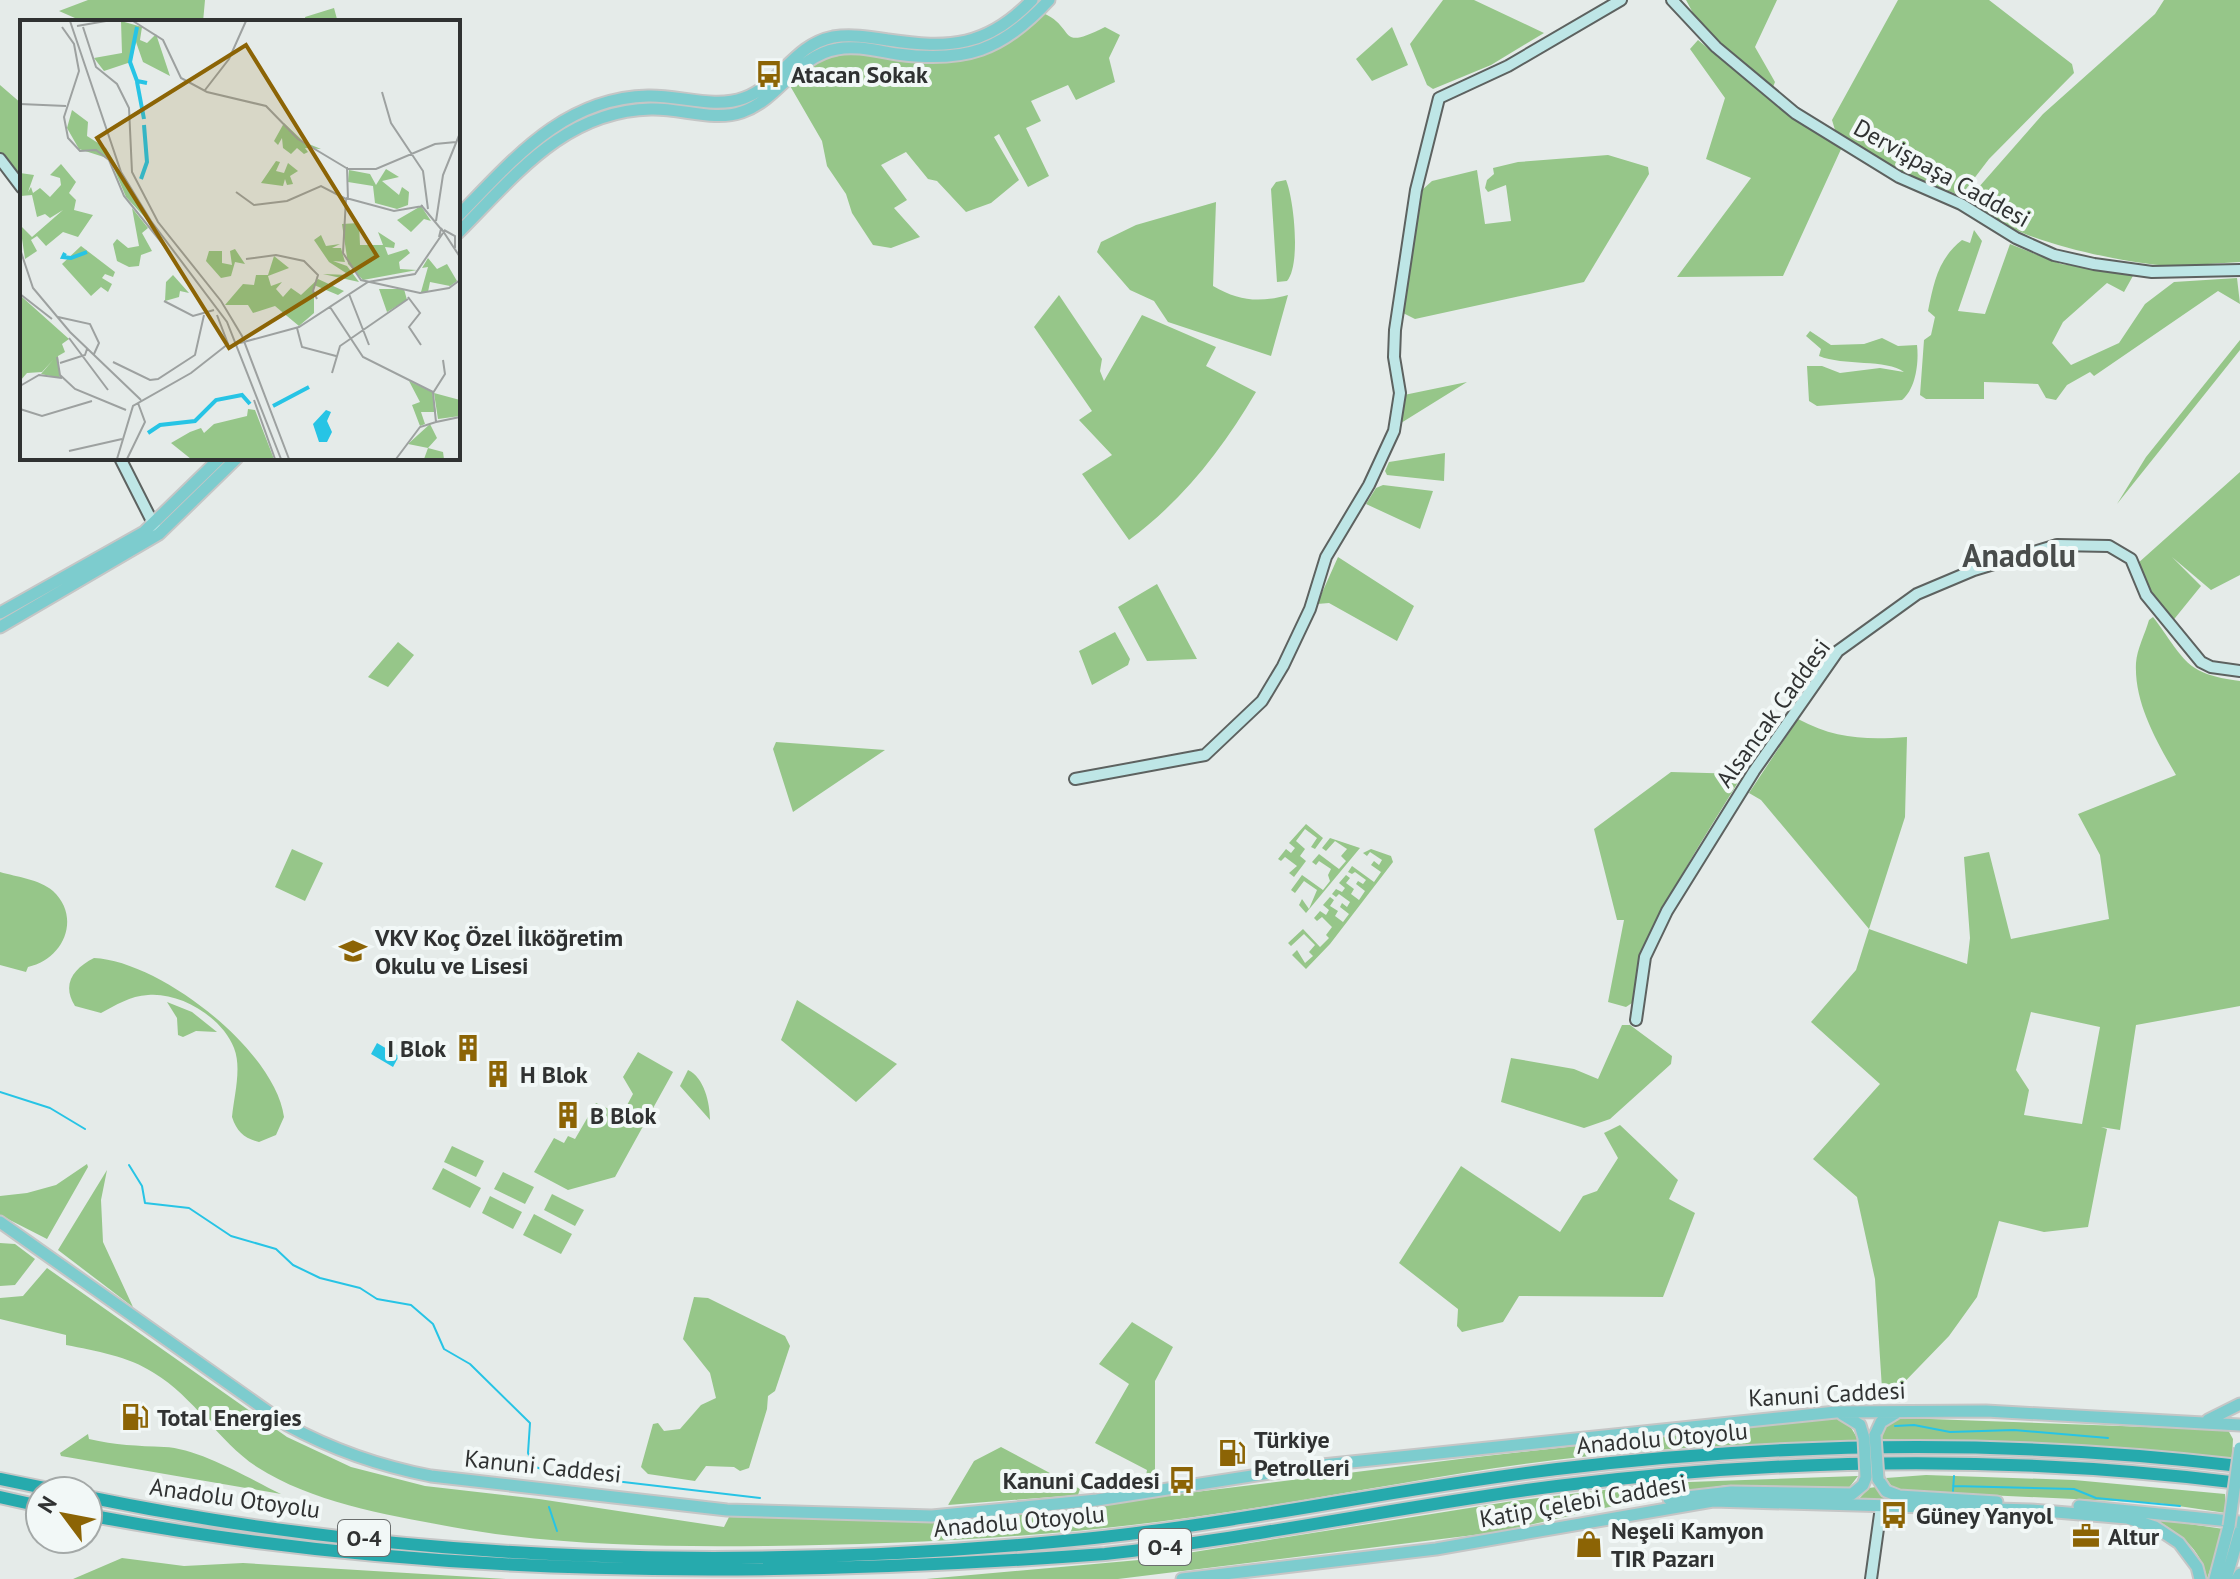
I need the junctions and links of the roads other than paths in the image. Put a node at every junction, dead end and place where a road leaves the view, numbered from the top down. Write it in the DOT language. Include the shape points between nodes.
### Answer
graph roads {
  1 [pos="1032,0"];
  2 [pos="1049,0"];
  3 [pos="1621,0"];
  4 [pos="1672,0"];
  5 [pos="1680,0"];
  6 [pos="1695,28"];
  7 [pos="0,159"];
  8 [pos="20,185"];
  9 [pos="460,214"];
  10 [pos="460,231"];
  11 [pos="2240,270"];
  12 [pos="121,460"];
  13 [pos="218,460"];
  14 [pos="235,460"];
  15 [pos="157,529"];
  16 [pos="0,613"];
  17 [pos="0,627"];
  18 [pos="2240,671"];
  19 [pos="1075,779"];
  20 [pos="1636,1020"];
  21 [pos="0,1222"];
  22 [pos="2240,1404"];
  23 [pos="1904,1411"];
  24 [pos="1836,1412"];
  25 [pos="2203,1422"];
  26 [pos="2240,1425"];
  27 [pos="1870,1437"];
  28 [pos="2240,1448"];
  29 [pos="2240,1466"];
  30 [pos="1872,1478"];
  31 [pos="0,1479"];
  32 [pos="2240,1483"];
  33 [pos="24,1484"];
  34 [pos="0,1497"];
  35 [pos="104,1500"];
  36 [pos="24,1502"];
  37 [pos="2059,1505"];
  38 [pos="1881,1507"];
  39 [pos="1994,1509"];
  40 [pos="104,1517"];
  41 [pos="2236,1527"];
  42 [pos="1521,1536"];
  43 [pos="2240,1574"];
  44 [pos="1182,1579"];
  45 [pos="1871,1579"];
  46 [pos="2200,1579"];
  47 [pos="2215,1579"];
  48 [pos="2226,1579"];
  49 [pos="2237,1579"];
  1 -- 9 [label="main road" via="994,32 964,43 928,46 849,36 815,42 759,90 733,101 636,97 578,111 532,141"];
  2 -- 10 [label="main road" via="1014,33 972,54 934,58 839,48 810,59 761,103 739,113 655,108 591,120 536,154"];
  3 -- 19 [label="street" via="1508,66 1439,98 1416,190 1395,330 1400,393 1393,435 1326,557 1310,609 1262,701 1205,755"];
  4 -- 6 [label="street, Dervişpaşa Caddesi"];
  5 -- 6 [label="street"];
  6 -- 11 [label="street, Dervişpaşa Caddesi" via="1795,113 1899,177 1951,199 2041,250 2152,272"];
  7 -- 8 [label="street"];
  12 -- 15 [label="street"];
  13 -- 15 [label="main road"];
  14 -- 15 [label="main road"];
  15 -- 16 [label="main road"];
  15 -- 17 [label="main road"];
  18 -- 20 [label="street, Alsancak Caddesi" via="2201,662 2146,595 2131,559 2109,546 2057,545 1925,589 1838,651 1754,771 1667,911 1645,957"];
  21 -- 24 [label="main road, Kanuni Caddesi" via="287,1425 348,1454 431,1476 727,1510 932,1516 995,1511 1322,1465"];
  22 -- 25 [label="main road"];
  23 -- 24 [label="main road, Kanuni Caddesi"];
  23 -- 25 [label="main road, Kanuni Caddesi"];
  23 -- 27 [label="main road" via="1881,1422"];
  24 -- 27 [label="main road"];
  25 -- 26 [label="main road, Kanuni Caddesi"];
  27 -- 30 [label="main road, bridge"];
  28 -- 41 [label="main road, bridge"];
  29 -- 35 [label="highway, Anadolu Otoyolu / O-4" via="1984,1449 1730,1454 1487,1478 1264,1516 1091,1538 823,1557 643,1557 415,1543 274,1528"];
  30 -- 37 [label="main road" via="1899,1496"];
  30 -- 42 [label="main road" via="1852,1494 1688,1496"];
  31 -- 33 [label="highway"];
  32 -- 40 [label="highway, Anadolu Otoyolu / O-4" via="1977,1466 1721,1471 1513,1492 1132,1551 818,1573 633,1574 494,1567 311,1549"];
  34 -- 36 [label="highway"];
  37 -- 39 [label="main road"];
  37 -- 41 [label="main road"];
  38 -- 39 [label="main road, Katip Çelebi Caddesi"];
  38 -- 42 [label="main road, Katip Çelebi Caddesi" via="1713,1501"];
  38 -- 45 [label="street"];
  39 -- 46 [label="main road" via="2139,1521 2179,1543"];
  41 -- 47 [label="main road"];
  41 -- 48 [label="main road"];
  42 -- 44 [label="main road, Katip Çelebi Caddesi"];
  43 -- 49 [label="main road"];
}
